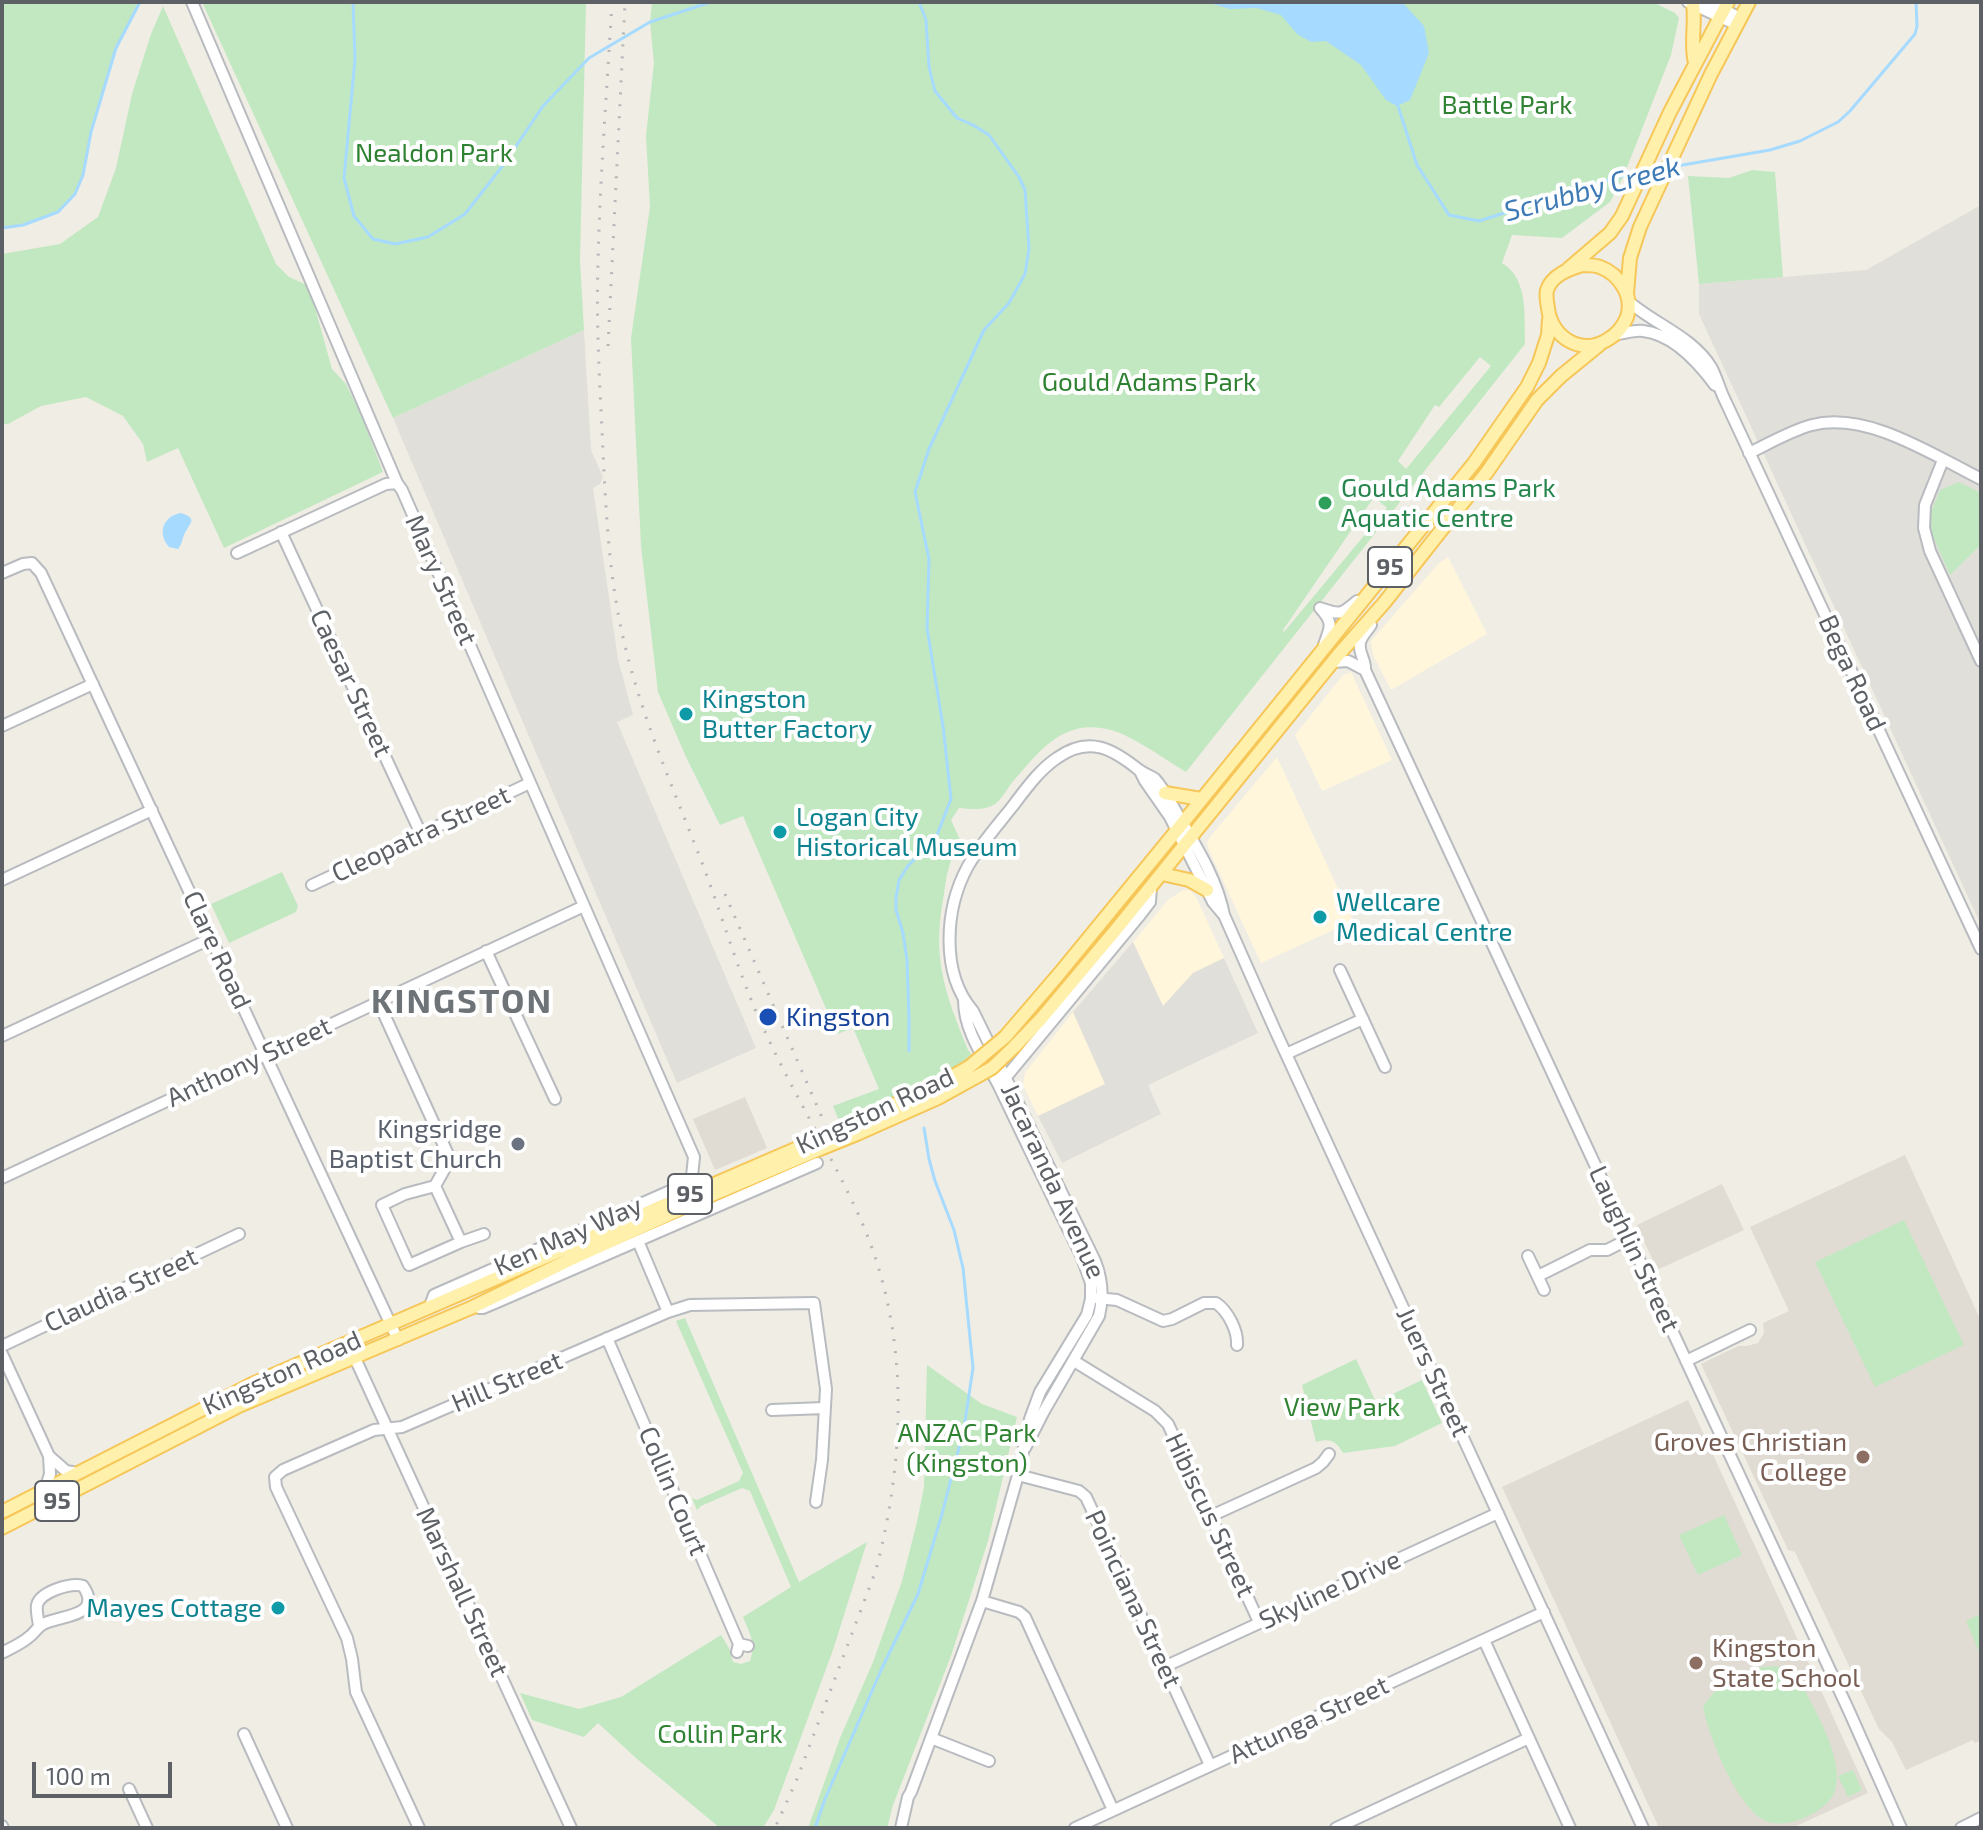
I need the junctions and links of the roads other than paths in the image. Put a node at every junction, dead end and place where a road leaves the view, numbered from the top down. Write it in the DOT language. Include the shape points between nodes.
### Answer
graph roads {
  1 [pos="192,2"];
  2 [pos="1709,2"];
  3 [pos="1749,2"];
  4 [pos="1690,3"];
  5 [pos="1724,9"];
  6 [pos="1738,21"];
  7 [pos="1695,63"];
  8 [pos="1568,269"];
  9 [pos="1628,297"];
  10 [pos="1549,319"];
  11 [pos="1617,334"];
  12 [pos="1599,345"];
  13 [pos="1723,396"];
  14 [pos="1749,453"];
  15 [pos="1943,460"];
  16 [pos="1981,479"];
  17 [pos="397,483"];
  18 [pos="281,532"];
  19 [pos="237,553"];
  20 [pos="2,573"];
  21 [pos="1377,584"];
  22 [pos="1381,607"];
  23 [pos="1322,650"];
  24 [pos="1981,661"];
  25 [pos="1333,662"];
  26 [pos="1365,670"];
  27 [pos="93,684"];
  28 [pos="2,726"];
  29 [pos="1140,771"];
  30 [pos="530,783"];
  31 [pos="1165,793"];
  32 [pos="1201,799"];
  33 [pos="152,810"];
  34 [pos="1180,826"];
  35 [pos="421,834"];
  36 [pos="1188,842"];
  37 [pos="1162,874"];
  38 [pos="2,880"];
  39 [pos="312,885"];
  40 [pos="1151,887"];
  41 [pos="1207,890"];
  42 [pos="584,906"];
  43 [pos="1224,915"];
  44 [pos="212,938"];
  45 [pos="1981,949"];
  46 [pos="486,951"];
  47 [pos="1340,970"];
  48 [pos="964,1000"];
  49 [pos="378,1001"];
  50 [pos="1363,1019"];
  51 [pos="2,1036"];
  52 [pos="265,1054"];
  53 [pos="1286,1054"];
  54 [pos="1385,1067"];
  55 [pos="972,1072"];
  56 [pos="1006,1077"];
  57 [pos="555,1099"];
  58 [pos="818,1144"];
  59 [pos="694,1157"];
  60 [pos="817,1163"];
  61 [pos="2,1178"];
  62 [pos="435,1186"];
  63 [pos="239,1234"];
  64 [pos="484,1234"];
  65 [pos="1629,1239"];
  66 [pos="638,1241"];
  67 [pos="461,1242"];
  68 [pos="1528,1256"];
  69 [pos="1538,1276"];
  70 [pos="1544,1290"];
  71 [pos="1097,1298"];
  72 [pos="430,1306"];
  73 [pos="473,1307"];
  74 [pos="668,1312"];
  75 [pos="391,1323"];
  76 [pos="1750,1330"];
  77 [pos="607,1338"];
  78 [pos="398,1340"];
  79 [pos="1237,1345"];
  80 [pos="2,1346"];
  81 [pos="2,1354"];
  82 [pos="316,1356"];
  83 [pos="354,1356"];
  84 [pos="1074,1361"];
  85 [pos="1686,1361"];
  86 [pos="1047,1382"];
  87 [pos="1057,1388"];
  88 [pos="824,1408"];
  89 [pos="772,1410"];
  90 [pos="387,1429"];
  91 [pos="1025,1448"];
  92 [pos="1329,1454"];
  93 [pos="49,1456"];
  94 [pos="78,1473"];
  95 [pos="1018,1475"];
  96 [pos="45,1490"];
  97 [pos="816,1502"];
  98 [pos="2,1512"];
  99 [pos="1498,1513"];
  100 [pos="1211,1516"];
  101 [pos="2,1528"];
  102 [pos="982,1601"];
  103 [pos="1544,1612"];
  104 [pos="1259,1622"];
  105 [pos="39,1625"];
  106 [pos="1484,1640"];
  107 [pos="741,1647"];
  108 [pos="2,1653"];
  109 [pos="1164,1667"];
  110 [pos="244,1734"];
  111 [pos="931,1738"];
  112 [pos="1529,1738"];
  113 [pos="989,1761"];
  114 [pos="1210,1765"];
  115 [pos="129,1789"];
  116 [pos="911,1792"];
  117 [pos="1113,1810"];
  118 [pos="1981,1818"];
  119 [pos="147,1828"];
  120 [pos="287,1828"];
  121 [pos="419,1828"];
  122 [pos="571,1828"];
  123 [pos="901,1828"];
  124 [pos="908,1828"];
  125 [pos="1075,1828"];
  126 [pos="1336,1828"];
  127 [pos="1570,1828"];
  128 [pos="1643,1828"];
  129 [pos="1901,1828"];
  130 [pos="1961,1828"];
  1 -- 17 [label="street, Mary Street"];
  2 -- 5 [label="street"];
  3 -- 6 [label="main road"];
  4 -- 5 [label="street"];
  4 -- 7 [label="main road"];
  5 -- 6 [label="street"];
  5 -- 7 [label="main road, 95"];
  6 -- 9 [label="main road" via="1640,227 1630,258"];
  7 -- 8 [label="main road, 95" via="1622,216"];
  8 -- 9 [label="main road" via="1599,266 1616,276"];
  8 -- 10 [label="main road, 95" via="1547,289"];
  9 -- 11 [label="main road" via="1627,316"];
  9 -- 13 [label="street, Bega Road" via="1644,315 1695,348 1711,367"];
  10 -- 12 [label="main road" via="1565,339"];
  10 -- 21 [label="main road, Kingston Road / 95" via="1539,363 1505,421"];
  11 -- 12 [label="main road, 95"];
  11 -- 13 [label="street, Bega Road" via="1639,331 1669,340 1690,356"];
  12 -- 22 [label="main road, Kingston Road / 95" via="1537,400"];
  13 -- 14 [label="street, Bega Road"];
  14 -- 15 [label="street" via="1811,425 1839,421 1885,432"];
  14 -- 45 [label="street, Bega Road"];
  15 -- 16 [label="street"];
  15 -- 24 [label="street" via="1925,505 1924,528"];
  17 -- 18 [label="street"];
  17 -- 30 [label="street, Mary Street"];
  18 -- 19 [label="street"];
  18 -- 35 [label="street, Caesar Street"];
  20 -- 27 [label="street, Clare Road" via="32,563 41,573"];
  21 -- 23 [label="main road, Kingston Road / 95"];
  21 -- 23 [label="street" via="1343,613 1320,608 1331,627"];
  22 -- 25 [label="main road, Kingston Road / 95"];
  22 -- 26 [label="street, Laughlin Street" via="1360,643"];
  23 -- 32 [label="main road, Kingston Road / 95"];
  25 -- 26 [label="street" via="1348,661"];
  25 -- 36 [label="main road, Kingston Road / 95"];
  26 -- 65 [label="street, Laughlin Street"];
  27 -- 28 [label="street"];
  27 -- 33 [label="street, Clare Road"];
  29 -- 31 [label="street, Jacaranda Avenue" via="1152,776"];
  29 -- 34 [label="street, Jacaranda Avenue"];
  29 -- 48 [label="street, Jacaranda Avenue" via="1109,749 1070,750 1044,770 988,837 967,868 951,915 952,961"];
  30 -- 35 [label="street, Cleopatra Street"];
  30 -- 42 [label="street, Mary Street"];
  31 -- 32 [label="main road"];
  31 -- 34 [label="street, Jacaranda Avenue"];
  32 -- 34 [label="main road, Kingston Road / 95"];
  33 -- 38 [label="street"];
  33 -- 44 [label="street, Clare Road"];
  34 -- 36 [label="street, Jacaranda Avenue"];
  34 -- 55 [label="main road, Kingston Road / 95, bridge"];
  35 -- 39 [label="street, Cleopatra Street"];
  36 -- 37 [label="main road, Kingston Road / 95"];
  36 -- 41 [label="street, Juers Street"];
  36 -- 43 [label="street, Juers Street" via="1221,899"];
  37 -- 40 [label="main road, Kingston Road / 95"];
  37 -- 41 [label="main road"];
  40 -- 55 [label="main road, Kingston Road / 95, bridge" via="1005,1057"];
  40 -- 56 [label="street, Kingston Road" via="1150,902"];
  41 -- 43 [label="street, Juers Street"];
  42 -- 46 [label="street, Anthony Street"];
  42 -- 59 [label="street, Mary Street"];
  43 -- 53 [label="street, Juers Street"];
  44 -- 51 [label="street"];
  44 -- 52 [label="street, Clare Road"];
  46 -- 49 [label="street, Anthony Street"];
  46 -- 57 [label="street"];
  47 -- 50 [label="street"];
  48 -- 56 [label="street, Jacaranda Avenue"];
  48 -- 71 [label="street, Jacaranda Avenue" via="964,1015 978,1049 1081,1255"];
  49 -- 52 [label="street, Anthony Street"];
  49 -- 62 [label="street" via="450,1159"];
  50 -- 53 [label="street"];
  50 -- 54 [label="street"];
  52 -- 61 [label="street, Anthony Street"];
  52 -- 75 [label="street, Clare Road"];
  53 -- 99 [label="street, Juers Street"];
  55 -- 58 [label="main road, Kingston Road / 95, bridge" via="938,1098"];
  56 -- 71 [label="street, Jacaranda Avenue" via="1095,1261 1101,1278"];
  58 -- 72 [label="main road, Kingston Road / 95"];
  58 -- 73 [label="main road, Kingston Road / 95"];
  59 -- 72 [label="street, Ken May Way" via="686,1184 434,1295"];
  60 -- 66 [label="street, Kingston Road"];
  62 -- 67 [label="street"];
  62 -- 67 [label="street" via="382,1205 409,1265"];
  63 -- 80 [label="street, Claudia Street"];
  64 -- 67 [label="street"];
  65 -- 69 [label="street" via="1607,1250 1590,1250"];
  65 -- 85 [label="street, Laughlin Street"];
  66 -- 73 [label="street, Kingston Road" via="483,1308"];
  66 -- 74 [label="street"];
  68 -- 69 [label="street"];
  69 -- 70 [label="street"];
  71 -- 79 [label="street" via="1117,1300 1163,1321 1216,1303 1235,1330"];
  71 -- 84 [label="street, Jacaranda Avenue" via="1099,1316"];
  71 -- 86 [label="street, Jacaranda Avenue"];
  72 -- 75 [label="main road, Kingston Road / 95"];
  73 -- 78 [label="main road, Kingston Road / 95"];
  74 -- 77 [label="street, Hill Street"];
  74 -- 88 [label="street, Hill Street" via="690,1305 814,1303"];
  75 -- 78 [label="street, Clare Road"];
  75 -- 82 [label="main road, Kingston Road / 95"];
  76 -- 85 [label="street"];
  77 -- 90 [label="street, Hill Street"];
  77 -- 107 [label="street, Collin Court"];
  78 -- 83 [label="main road, Kingston Road / 95"];
  81 -- 93 [label="street"];
  82 -- 83 [label="main road" via="345,1349"];
  82 -- 94 [label="main road, Kingston Road / 95"];
  83 -- 90 [label="street, Marshall Street"];
  83 -- 101 [label="main road, Kingston Road / 95" via="204,1423"];
  84 -- 87 [label="street, Jacaranda Avenue"];
  84 -- 100 [label="street, Hibiscus Street" via="1166,1420"];
  85 -- 129 [label="street, Laughlin Street"];
  86 -- 87 [label="street"];
  86 -- 91 [label="street, Jacaranda Avenue" via="1030,1419"];
  87 -- 91 [label="street, Jacaranda Avenue"];
  88 -- 89 [label="street"];
  88 -- 97 [label="street"];
  90 -- 121 [label="street, Hill Street" via="374,1430 275,1477 347,1638 356,1692"];
  90 -- 122 [label="street, Marshall Street"];
  91 -- 95 [label="street, Jacaranda Avenue"];
  92 -- 100 [label="street" via="1316,1468"];
  93 -- 94 [label="street" via="66,1471"];
  93 -- 96 [label="street"];
  94 -- 96 [label="main road, Kingston Road / 95"];
  95 -- 102 [label="street, Jacaranda Avenue"];
  95 -- 109 [label="street, Poinciana Street" via="1086,1497"];
  96 -- 98 [label="main road, Kingston Road / 95"];
  99 -- 103 [label="street, Juers Street"];
  99 -- 104 [label="street, Skyline Drive"];
  100 -- 104 [label="street, Hibiscus Street"];
  102 -- 111 [label="street, Jacaranda Avenue"];
  102 -- 117 [label="street" via="1025,1617"];
  103 -- 106 [label="street, Attunga Street"];
  103 -- 128 [label="street, Juers Street"];
  104 -- 109 [label="street, Skyline Drive"];
  105 -- 105 [label="street" via="37,1607 43,1596 70,1584 83,1586 89,1599 83,1610"];
  105 -- 108 [label="street"];
  106 -- 112 [label="street"];
  106 -- 114 [label="street, Attunga Street"];
  109 -- 114 [label="street, Poinciana Street"];
  110 -- 120 [label="street"];
  111 -- 113 [label="street"];
  111 -- 116 [label="street, Jacaranda Avenue"];
  112 -- 126 [label="street"];
  112 -- 127 [label="street"];
  114 -- 117 [label="street, Attunga Street"];
  115 -- 119 [label="street"];
  116 -- 123 [label="street, Jacaranda Avenue"];
  116 -- 124 [label="street, Jacaranda Avenue"];
  117 -- 125 [label="street, Attunga Street"];
  118 -- 130 [label="street"];
}
